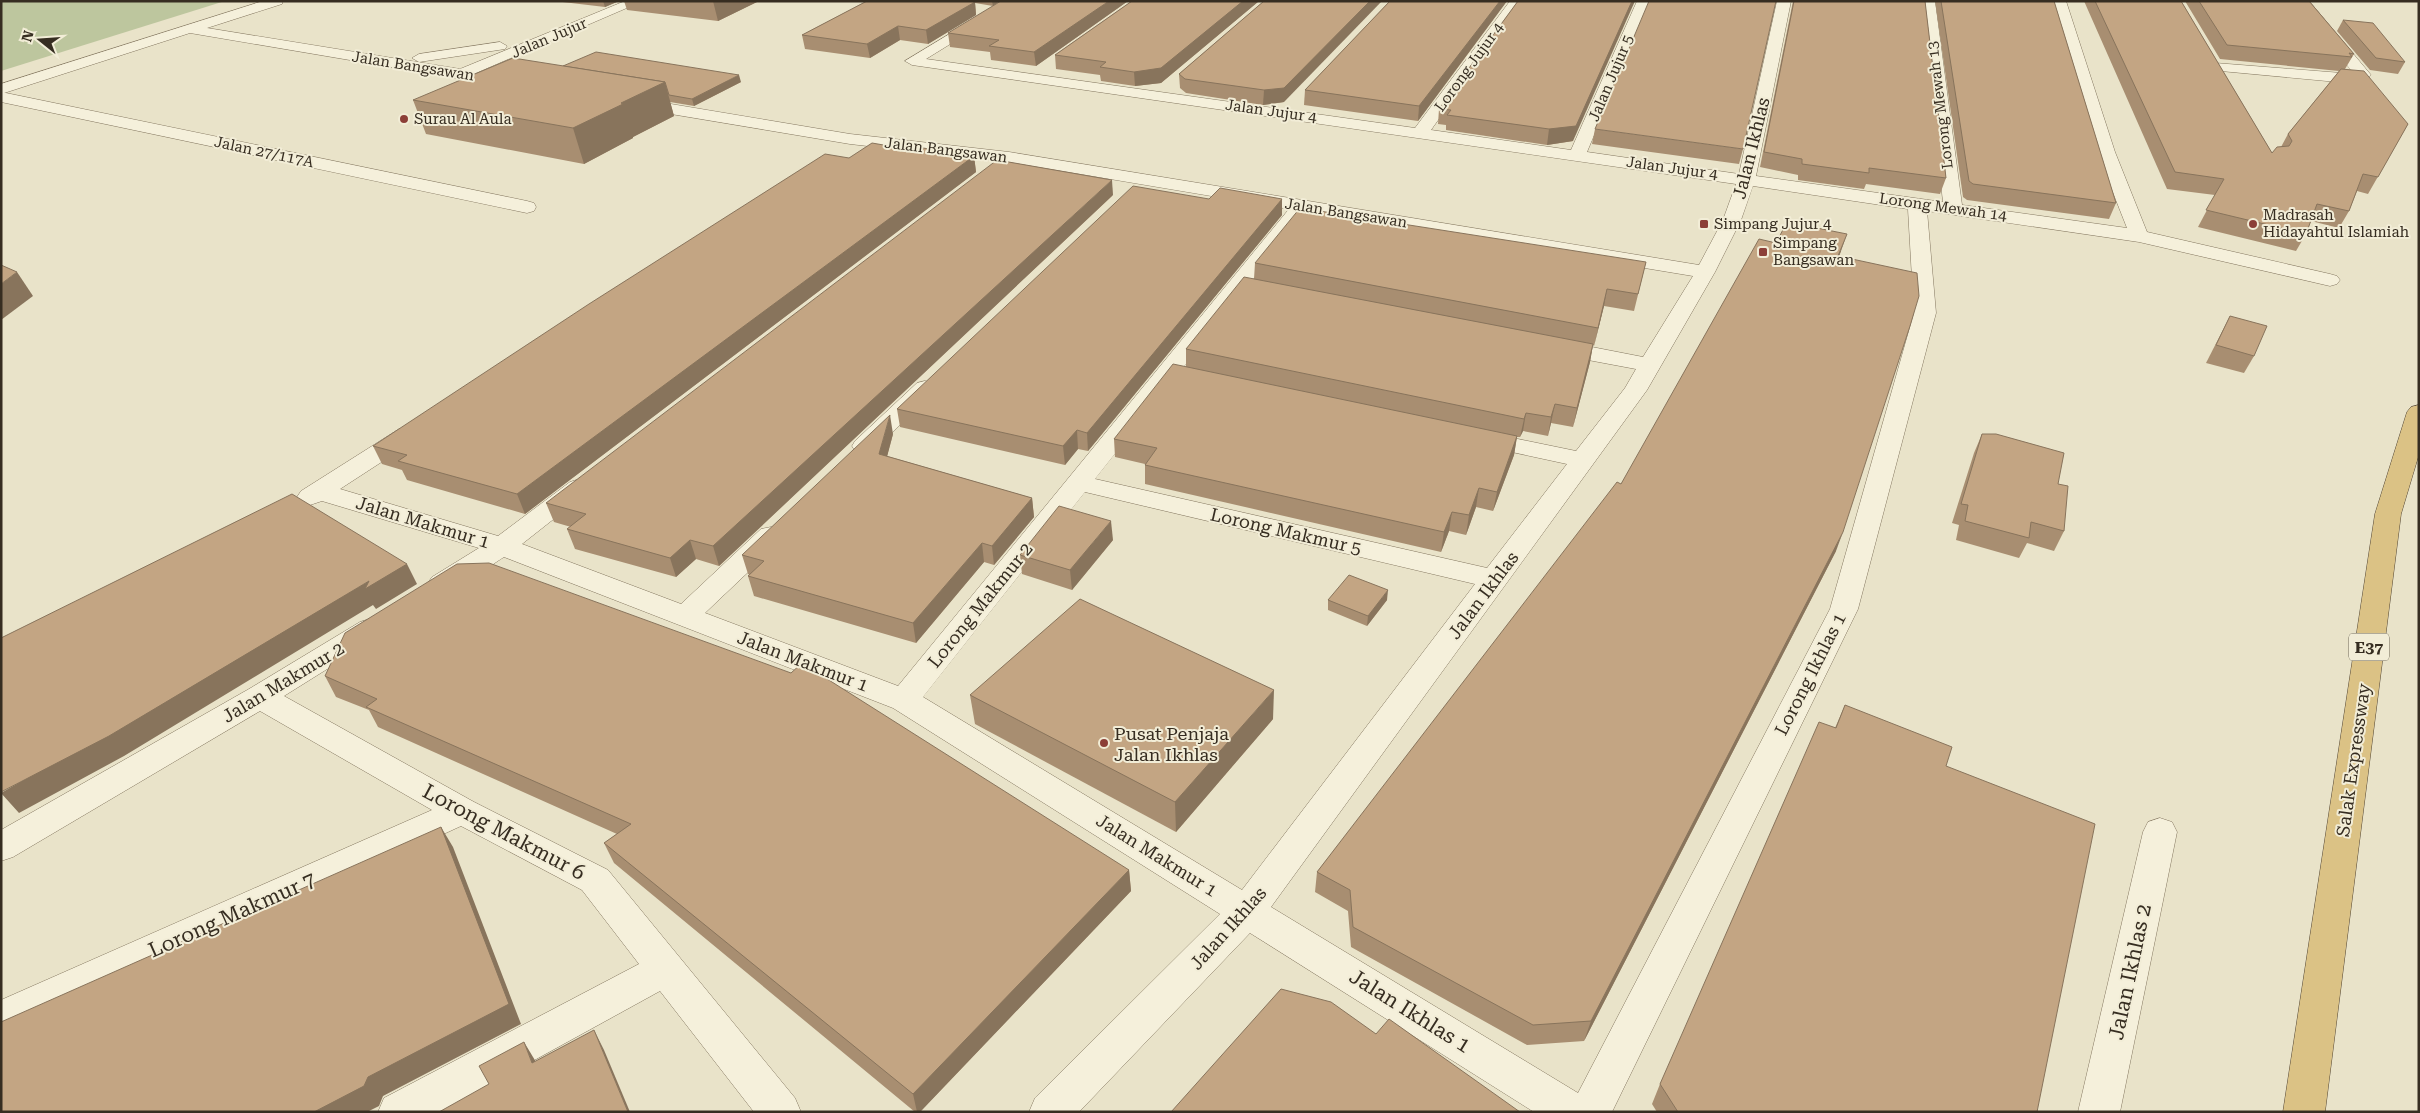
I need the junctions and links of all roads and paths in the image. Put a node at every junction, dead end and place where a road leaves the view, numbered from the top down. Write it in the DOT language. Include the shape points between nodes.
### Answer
graph roads {
  1 [pos="252,1"];
  2 [pos="612,1"];
  3 [pos="637,1"];
  4 [pos="1014,1"];
  5 [pos="1517,1"];
  6 [pos="1644,1"];
  7 [pos="1784,1"];
  8 [pos="1928,1"];
  9 [pos="2058,1"];
  10 [pos="2302,1"];
  11 [pos="275,2"];
  12 [pos="993,6"];
  13 [pos="976,9"];
  14 [pos="188,29"];
  15 [pos="259,30"];
  16 [pos="509,43"];
  17 [pos="2205,50"];
  18 [pos="117,53"];
  19 [pos="393,63"];
  20 [pos="1049,66"];
  21 [pos="2215,67"];
  22 [pos="442,71"];
  23 [pos="462,74"];
  24 [pos="1033,77"];
  25 [pos="491,79"];
  26 [pos="1173,83"];
  27 [pos="2225,83"];
  28 [pos="1,89"];
  29 [pos="1158,95"];
  30 [pos="1,97"];
  31 [pos="1299,99"];
  32 [pos="617,100"];
  33 [pos="1285,113"];
  34 [pos="1420,132"];
  35 [pos="850,138"];
  36 [pos="825,155"];
  37 [pos="1577,155"];
  38 [pos="1009,158"];
  39 [pos="985,176"];
  40 [pos="1747,179"];
  41 [pos="1143,180"];
  42 [pos="1121,200"];
  43 [pos="1917,203"];
  44 [pos="1301,206"];
  45 [pos="528,207"];
  46 [pos="1953,208"];
  47 [pos="2139,236"];
  48 [pos="1705,272"];
  49 [pos="2330,280"];
  50 [pos="1535,343"];
  51 [pos="1650,365"];
  52 [pos="943,371"];
  53 [pos="1167,372"];
  54 [pos="1196,378"];
  55 [pos="2419,412"];
  56 [pos="429,420"];
  57 [pos="1457,434"];
  58 [pos="850,460"];
  59 [pos="1583,460"];
  60 [pos="597,473"];
  61 [pos="1078,483"];
  62 [pos="321,492"];
  63 [pos="294,505"];
  64 [pos="785,521"];
  65 [pos="502,546"];
  66 [pos="1494,579"];
  67 [pos="418,598"];
  68 [pos="394,614"];
  69 [pos="685,616"];
  70 [pos="260,697"];
  71 [pos="904,700"];
  72 [pos="462,811"];
  73 [pos="2160,832"];
  74 [pos="1,847"];
  75 [pos="1247,911"];
  76 [pos="665,969"];
  77 [pos="1,1019"];
  78 [pos="399,1112"];
  79 [pos="780,1112"];
  80 [pos="1050,1112"];
  81 [pos="1572,1112"];
  82 [pos="1590,1112"];
  83 [pos="2099,1112"];
  84 [pos="2304,1112"];
  1 -- 14 [label="street" via="203,18"];
  2 -- 16 [label="street, Jalan Jujur"];
  3 -- 23 [label="street, Jalan Jujur"];
  4 -- 12 [label="street, Jalan Jujur 4"];
  5 -- 34 [label="street, Lorong Jujur 4"];
  6 -- 37 [label="street, Jalan Jujur 5"];
  7 -- 40 [label="street, Jalan Ikhlas"];
  8 -- 46 [label="street, Lorong Mewah 13"];
  9 -- 47 [label="street" via="2106,152"];
  10 -- 21 [label="street" via="2363,75 2359,79"];
  11 -- 14 [label="street"];
  11 -- 15 [label="street" via="261,12"];
  12 -- 13 [label="street"];
  12 -- 24 [label="street, Jalan Jujur 4" via="912,61"];
  14 -- 15 [label="street, Jalan Bangsawan"];
  14 -- 18 [label="street"];
  15 -- 18 [label="street"];
  15 -- 19 [label="street, Jalan Bangsawan"];
  16 -- 19 [label="street" via="489,49"];
  16 -- 22 [label="street, Jalan Jujur"];
  17 -- 21 [label="street"];
  18 -- 28 [label="street"];
  19 -- 22 [label="street, Jalan Bangsawan"];
  20 -- 24 [label="street"];
  21 -- 27 [label="street"];
  22 -- 23 [label="street, Jalan Bangsawan"];
  23 -- 25 [label="street, Jalan Bangsawan"];
  24 -- 29 [label="street, Jalan Jujur 4"];
  26 -- 29 [label="street"];
  29 -- 33 [label="street, Jalan Jujur 4"];
  30 -- 45 [label="street, Jalan 27/117A"];
  31 -- 33 [label="street"];
  32 -- 35 [label="street, Jalan Bangsawan"];
  33 -- 34 [label="street, Jalan Jujur 4"];
  34 -- 37 [label="street, Jalan Jujur 4"];
  35 -- 36 [label="street"];
  35 -- 38 [label="street, Jalan Bangsawan"];
  37 -- 40 [label="street, Jalan Jujur 4"];
  38 -- 39 [label="street"];
  38 -- 41 [label="street, Jalan Bangsawan"];
  40 -- 43 [label="street, Lorong Mewah 14"];
  40 -- 48 [label="street, Jalan Ikhlas" via="1732,220"];
  41 -- 42 [label="street"];
  41 -- 44 [label="street, Jalan Bangsawan"];
  43 -- 46 [label="street, Lorong Mewah 14"];
  43 -- 82 [label="street, Lorong Ikhlas 1" via="1925,313 1844,609"];
  44 -- 48 [label="street, Jalan Bangsawan"];
  44 -- 53 [label="street, Lorong Makmur 2" via="1247,286"];
  46 -- 47 [label="street, Lorong Mewah 14"];
  47 -- 49 [label="street, Lorong Mewah 14"];
  48 -- 51 [label="street, Jalan Ikhlas"];
  50 -- 51 [label="street"];
  51 -- 59 [label="street, Jalan Ikhlas"];
  52 -- 58 [label="street"];
  53 -- 54 [label="street"];
  53 -- 61 [label="street, Lorong Makmur 2"];
  55 -- 84 [label="highway, Salak Expressway / E37" via="2388,514"];
  56 -- 62 [label="street"];
  57 -- 59 [label="street"];
  59 -- 66 [label="street, Jalan Ikhlas"];
  60 -- 65 [label="street"];
  61 -- 66 [label="street, Lorong Makmur 5"];
  61 -- 71 [label="street, Lorong Makmur 2"];
  62 -- 63 [label="street"];
  62 -- 65 [label="street, Jalan Makmur 1"];
  64 -- 69 [label="street"];
  65 -- 67 [label="street"];
  65 -- 69 [label="street, Jalan Makmur 1"];
  66 -- 75 [label="street, Jalan Ikhlas"];
  68 -- 70 [label="street, Jalan Makmur 2"];
  69 -- 71 [label="street, Jalan Makmur 1"];
  70 -- 72 [label="street, Lorong Makmur 6"];
  70 -- 74 [label="street, Jalan Makmur 2"];
  71 -- 75 [label="street, Jalan Makmur 1"];
  72 -- 76 [label="street, Lorong Makmur 6" via="595,880"];
  72 -- 77 [label="street, Lorong Makmur 7"];
  73 -- 83 [label="street, Jalan Ikhlas 2"];
  75 -- 80 [label="street, Jalan Ikhlas"];
  75 -- 81 [label="street, Jalan Ikhlas 1"];
  76 -- 78 [label="street"];
  76 -- 79 [label="street, Lorong Makmur 6"];
}
